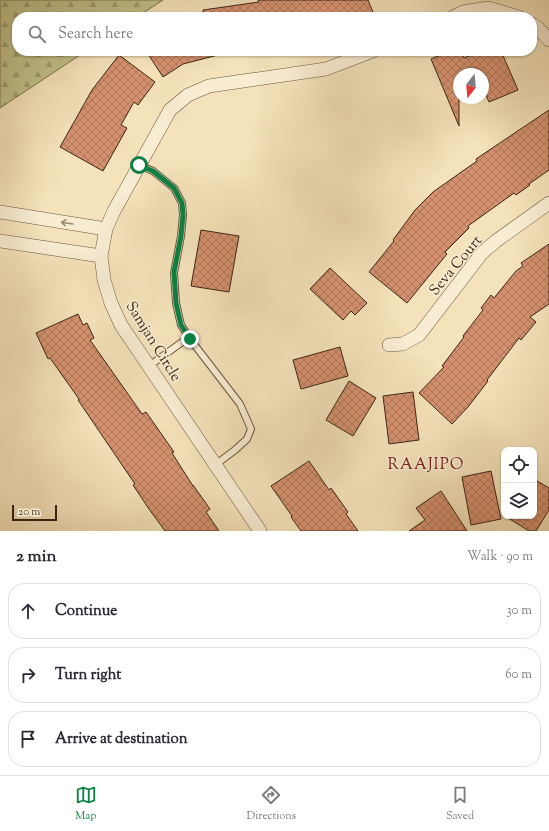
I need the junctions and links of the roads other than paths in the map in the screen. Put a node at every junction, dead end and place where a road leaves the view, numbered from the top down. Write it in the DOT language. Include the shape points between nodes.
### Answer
graph roads {
  1 [pos="463,12"];
  2 [pos="502,12"];
  3 [pos="537,27"];
  4 [pos="549,40"];
  5 [pos="360,56"];
  6 [pos="139,165"];
  7 [pos="549,203"];
  8 [pos="0,212"];
  9 [pos="106,229"];
  10 [pos="0,241"];
  11 [pos="101,256"];
  12 [pos="189,337"];
  13 [pos="389,345"];
  14 [pos="149,366"];
  15 [pos="215,464"];
  16 [pos="260,531"];
  1 -- 2 [label="street" via="488,8"];
  3 -- 4 [label="street"];
  5 -- 6 [label="street, Samjan Circle" via="326,69 209,86 188,95 170,110"];
  6 -- 9 [label="street, Samjan Circle"];
  6 -- 12 [label="lane" via="153,171 174,188 182,203 181,236 174,272 176,303 181,325"];
  7 -- 13 [label="street, Seva Court" via="496,240 482,253 419,335 403,344"];
  9 -- 8 [label="street, one-way"];
  9 -- 11 [label="street, Samjan Circle"];
  10 -- 11 [label="street"];
  11 -- 14 [label="street, Samjan Circle" via="104,280 111,303"];
  12 -- 14 [label="lane"];
  12 -- 15 [label="lane" via="240,404 251,429 247,440"];
  14 -- 15 [label="street, Samjan Circle"];
  15 -- 16 [label="street, Samjan Circle"];
}
